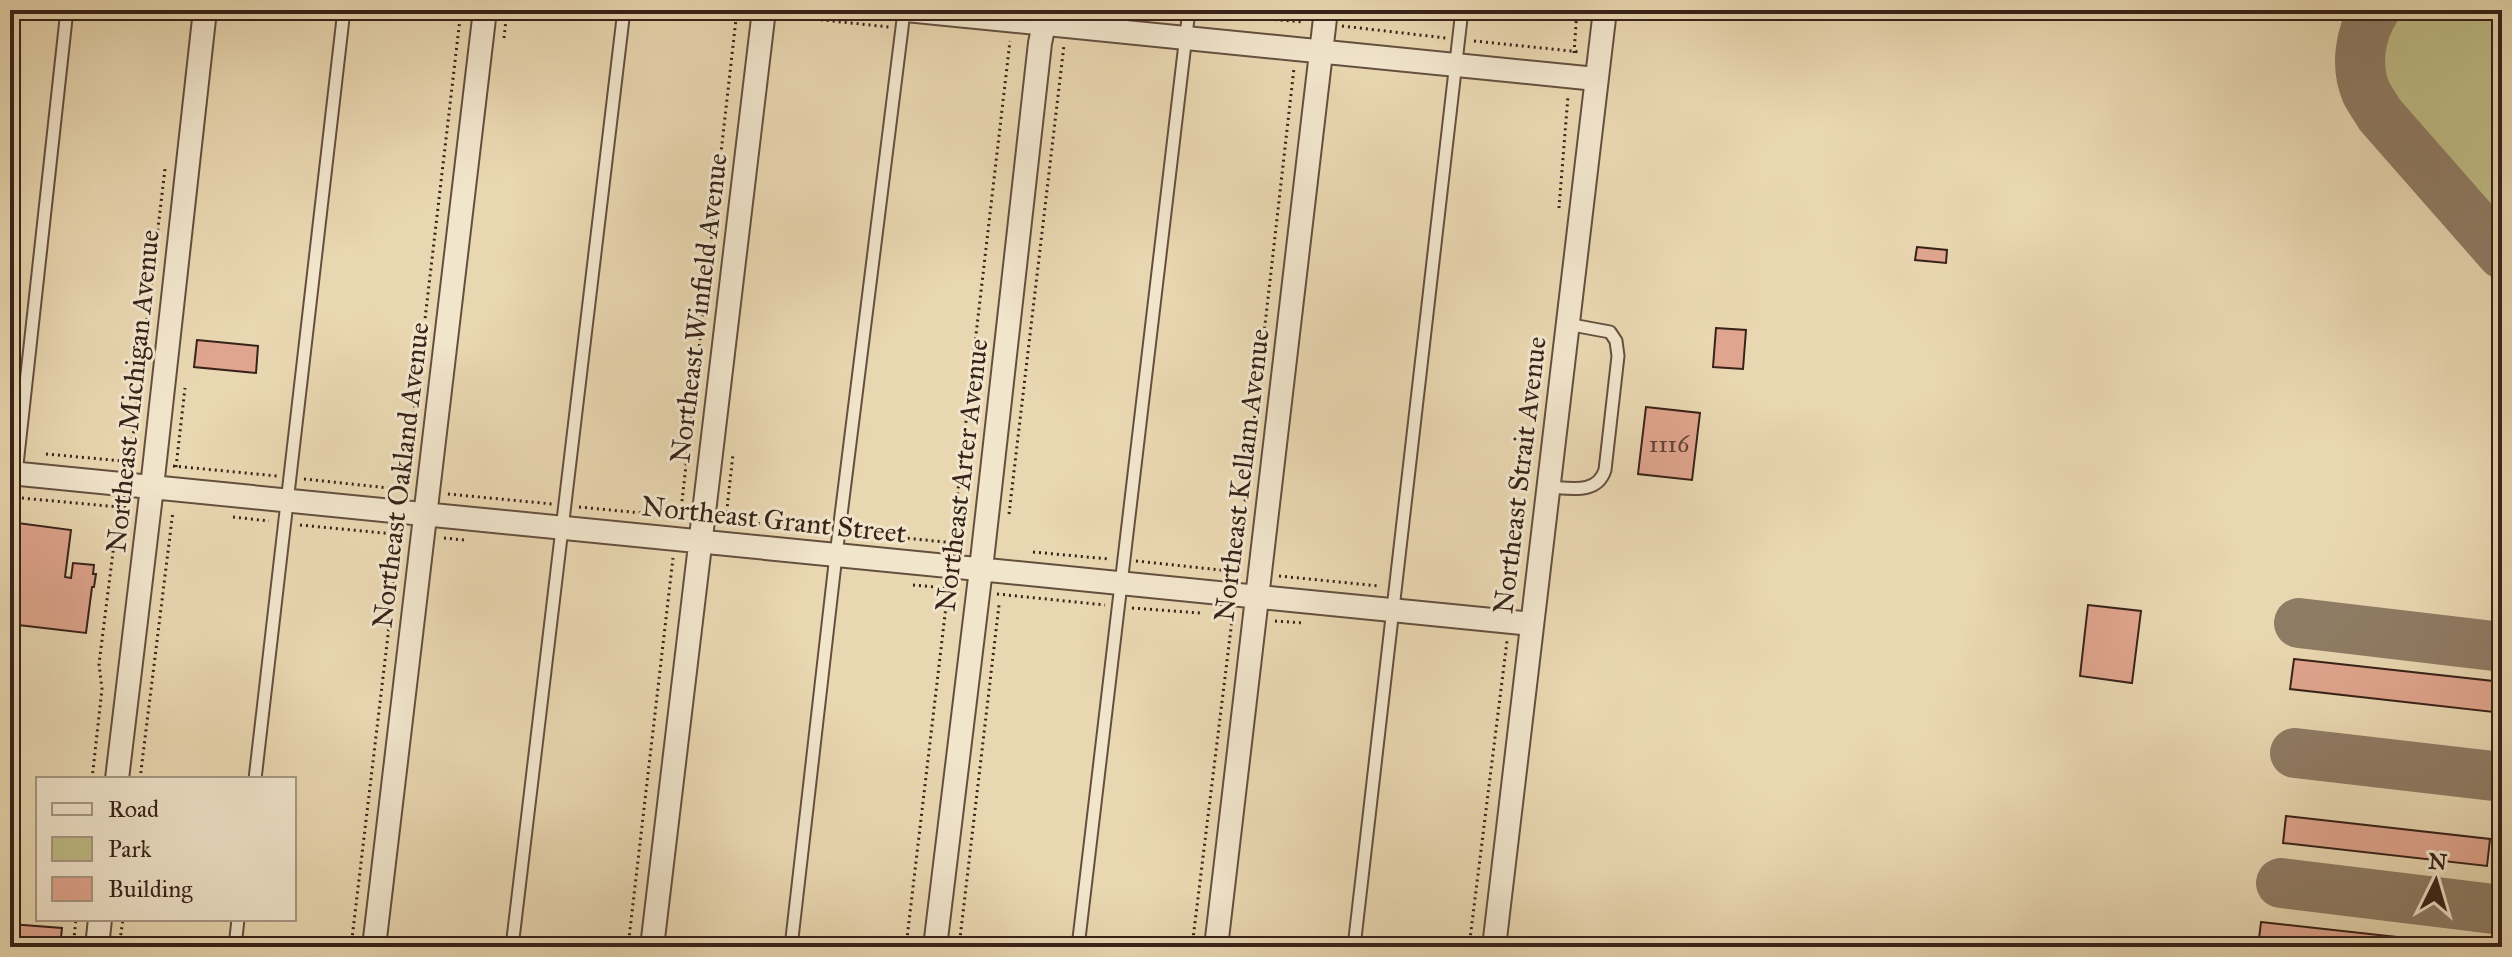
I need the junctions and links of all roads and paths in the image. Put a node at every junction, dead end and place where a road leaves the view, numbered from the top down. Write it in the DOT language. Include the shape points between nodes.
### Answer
graph roads {
  1 [pos="67,10"];
  2 [pos="205,10"];
  3 [pos="344,10"];
  4 [pos="461,10"];
  5 [pos="485,10"];
  6 [pos="624,10"];
  7 [pos="706,10"];
  8 [pos="1462,10"];
  9 [pos="1577,10"];
  10 [pos="1605,10"];
  11 [pos="1188,11"];
  12 [pos="737,12"];
  13 [pos="763,14"];
  14 [pos="907,15"];
  15 [pos="1325,17"];
  16 [pos="1053,20"];
  17 [pos="1014,21"];
  18 [pos="1185,38"];
  19 [pos="1459,39"];
  20 [pos="1289,48"];
  21 [pos="1321,52"];
  22 [pos="1574,52"];
  23 [pos="1599,54"];
  24 [pos="1455,65"];
  25 [pos="1570,76"];
  26 [pos="1596,79"];
  27 [pos="166,159"];
  28 [pos="1559,209"];
  29 [pos="1567,324"];
  30 [pos="185,388"];
  31 [pos="13,474"];
  32 [pos="127,485"];
  33 [pos="152,487"];
  34 [pos="1548,487"];
  35 [pos="176,490"];
  36 [pos="10,497"];
  37 [pos="289,501"];
  38 [pos="125,508"];
  39 [pos="414,513"];
  40 [pos="1009,518"];
  41 [pos="563,528"];
  42 [pos="677,539"];
  43 [pos="701,542"];
  44 [pos="836,555"];
  45 [pos="949,566"];
  46 [pos="992,570"];
  47 [pos="1119,583"];
  48 [pos="1246,596"];
  49 [pos="1394,610"];
  50 [pos="1521,623"];
  51 [pos="92,777"];
  52 [pos="117,777"];
  53 [pos="140,777"];
  54 [pos="255,777"];
  55 [pos="76,921"];
  56 [pos="100,921"];
  57 [pos="123,921"];
  58 [pos="238,921"];
  59 [pos="73,947"];
  60 [pos="97,947"];
  61 [pos="119,947"];
  62 [pos="235,947"];
  63 [pos="351,947"];
  64 [pos="374,947"];
  65 [pos="512,947"];
  66 [pos="628,947"];
  67 [pos="652,947"];
  68 [pos="791,947"];
  69 [pos="906,947"];
  70 [pos="935,947"];
  71 [pos="959,947"];
  72 [pos="1078,947"];
  73 [pos="1192,947"];
  74 [pos="1216,947"];
  75 [pos="1354,947"];
  76 [pos="1469,947"];
  77 [pos="1494,947"];
  1 -- 31 [label="lane"];
  2 -- 33 [label="street, Northeast Michigan Avenue"];
  3 -- 37 [label="lane"];
  4 -- 39 [label="path"];
  5 -- 39 [label="street, Northeast Oakland Avenue"];
  6 -- 41 [label="lane"];
  7 -- 12 [label="path"];
  8 -- 19 [label="lane"];
  9 -- 22 [label="path"];
  10 -- 23 [label="street, Northeast Strait Avenue"];
  11 -- 15 [label="path"];
  11 -- 18 [label="lane"];
  12 -- 13 [label="path"];
  12 -- 42 [label="path"];
  13 -- 14 [label="path"];
  13 -- 43 [label="street, Northeast Winfield Avenue"];
  14 -- 17 [label="street"];
  14 -- 44 [label="lane"];
  15 -- 19 [label="path"];
  15 -- 21 [label="street, Northeast Kellam Avenue"];
  16 -- 17 [label="street"];
  16 -- 18 [label="street"];
  16 -- 40 [label="path"];
  16 -- 46 [label="street, Northeast Arter Avenue" via="1040,43"];
  17 -- 45 [label="path"];
  18 -- 20 [label="street"];
  18 -- 47 [label="lane"];
  19 -- 22 [label="path"];
  19 -- 24 [label="lane"];
  20 -- 21 [label="street"];
  20 -- 48 [label="path" via="1294,63"];
  21 -- 24 [label="street"];
  21 -- 48 [label="street, Northeast Kellam Avenue"];
  22 -- 23 [label="path"];
  22 -- 25 [label="path"];
  23 -- 26 [label="street, Northeast Strait Avenue"];
  24 -- 25 [label="street"];
  24 -- 49 [label="lane"];
  25 -- 26 [label="street"];
  25 -- 28 [label="path"];
  26 -- 29 [label="street, Northeast Strait Avenue"];
  27 -- 32 [label="path"];
  29 -- 34 [label="street, Northeast Strait Avenue"];
  29 -- 34 [label="lane" via="1610,332 1616,341 1605,470 1584,489"];
  30 -- 35 [label="path"];
  31 -- 32 [label="street, Northeast Grant Street"];
  32 -- 33 [label="street, Northeast Grant Street"];
  32 -- 38 [label="path"];
  33 -- 35 [label="street, Northeast Grant Street"];
  33 -- 52 [label="street, Northeast Michigan Avenue"];
  34 -- 50 [label="street, Northeast Strait Avenue"];
  35 -- 37 [label="street, Northeast Grant Street"];
  35 -- 53 [label="path"];
  36 -- 38 [label="path"];
  37 -- 39 [label="street, Northeast Grant Street"];
  37 -- 54 [label="lane"];
  38 -- 51 [label="path" via="116,528 99,664 102,689"];
  39 -- 41 [label="street, Northeast Grant Street"];
  39 -- 63 [label="path"];
  39 -- 64 [label="street, Northeast Oakland Avenue"];
  41 -- 42 [label="street, Northeast Grant Street"];
  41 -- 65 [label="lane"];
  42 -- 43 [label="street, Northeast Grant Street"];
  42 -- 66 [label="path"];
  43 -- 44 [label="street, Northeast Grant Street"];
  43 -- 67 [label="street, Northeast Winfield Avenue"];
  44 -- 45 [label="street, Northeast Grant Street"];
  44 -- 68 [label="lane"];
  45 -- 46 [label="street, Northeast Grant Street"];
  45 -- 69 [label="path"];
  46 -- 47 [label="street, Northeast Grant Street"];
  46 -- 70 [label="street, Northeast Arter Avenue"];
  46 -- 71 [label="path"];
  47 -- 48 [label="street, Northeast Grant Street"];
  47 -- 72 [label="lane"];
  48 -- 49 [label="street, Northeast Grant Street"];
  48 -- 73 [label="path"];
  48 -- 74 [label="street, Northeast Kellam Avenue"];
  49 -- 50 [label="street, Northeast Grant Street"];
  49 -- 75 [label="lane"];
  50 -- 76 [label="path"];
  50 -- 77 [label="street, Northeast Strait Avenue"];
  55 -- 59 [label="path"];
  56 -- 60 [label="street"];
  57 -- 61 [label="path"];
  58 -- 62 [label="lane"];
}
